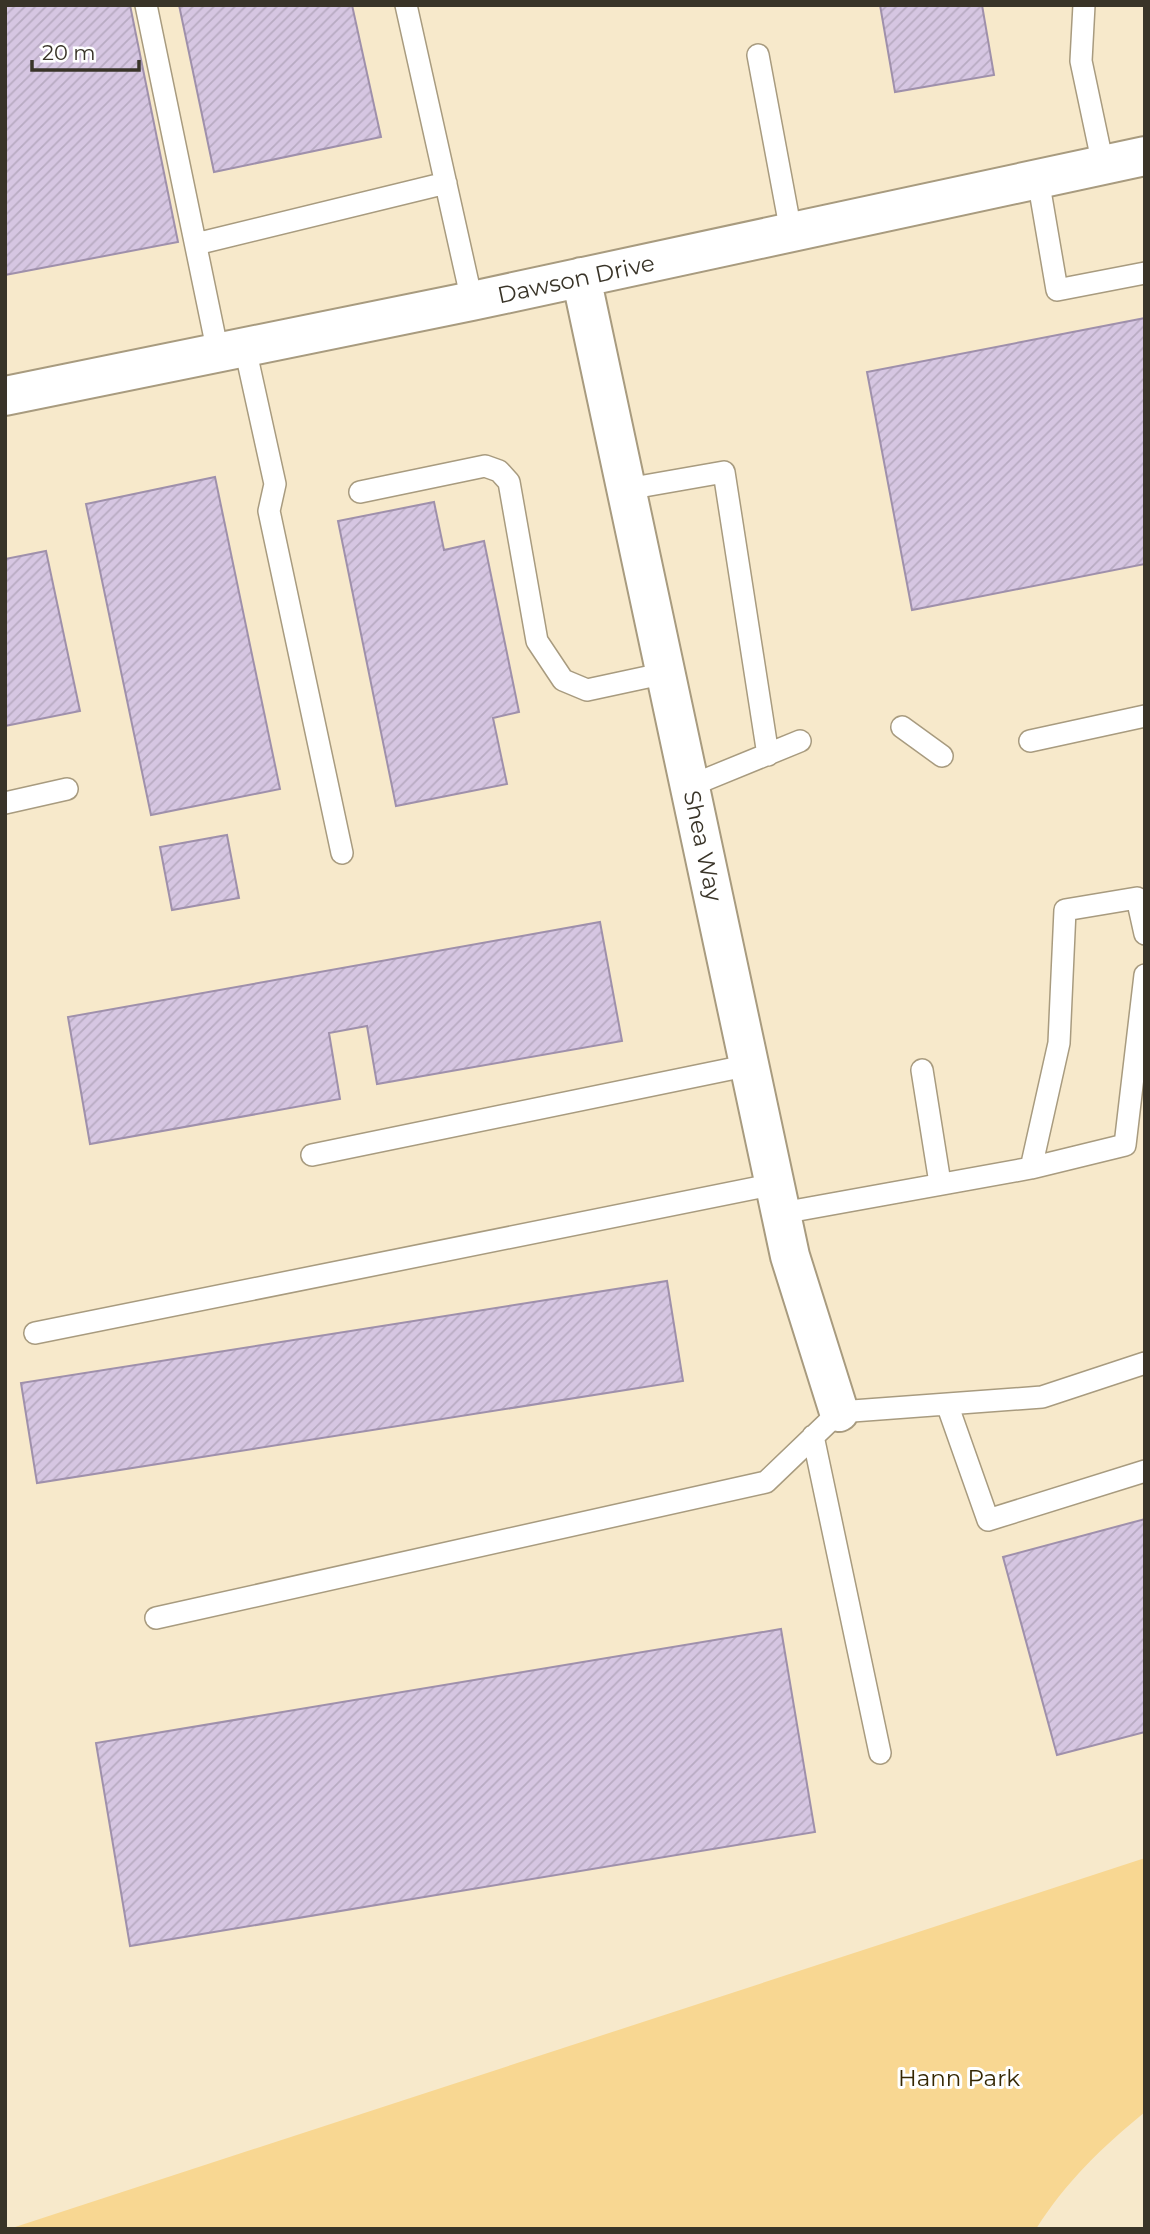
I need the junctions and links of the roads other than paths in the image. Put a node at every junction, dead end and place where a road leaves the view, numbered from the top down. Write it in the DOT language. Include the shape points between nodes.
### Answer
graph roads {
  1 [pos="146,5"];
  2 [pos="406,5"];
  3 [pos="1084,5"];
  4 [pos="758,55"];
  5 [pos="1145,156"];
  6 [pos="1103,165"];
  7 [pos="1038,179"];
  8 [pos="446,183"];
  9 [pos="791,232"];
  10 [pos="196,244"];
  11 [pos="1145,273"];
  12 [pos="582,277"];
  13 [pos="472,301"];
  14 [pos="232,350"];
  15 [pos="5,396"];
  16 [pos="627,489"];
  17 [pos="360,492"];
  18 [pos="666,673"];
  19 [pos="1145,716"];
  20 [pos="902,727"];
  21 [pos="800,741"];
  22 [pos="1030,741"];
  23 [pos="768,755"];
  24 [pos="942,756"];
  25 [pos="690,786"];
  26 [pos="67,789"];
  27 [pos="5,803"];
  28 [pos="342,853"];
  29 [pos="1145,934"];
  30 [pos="1145,975"];
  31 [pos="750,1065"];
  32 [pos="922,1070"];
  33 [pos="312,1155"];
  34 [pos="1031,1168"];
  35 [pos="940,1183"];
  36 [pos="778,1198"];
  37 [pos="35,1333"];
  38 [pos="1145,1363"];
  39 [pos="947,1404"];
  40 [pos="826,1424"];
  41 [pos="1145,1471"];
  42 [pos="156,1618"];
  43 [pos="880,1753"];
  1 -- 10 [label="lane"];
  2 -- 8 [label="lane"];
  3 -- 6 [label="lane" via="1081,61"];
  4 -- 9 [label="lane"];
  5 -- 6 [label="street, Dawson Drive"];
  6 -- 7 [label="street, Dawson Drive"];
  7 -- 9 [label="street, Dawson Drive"];
  7 -- 11 [label="lane" via="1057,290"];
  8 -- 10 [label="lane"];
  8 -- 13 [label="lane"];
  9 -- 12 [label="street, Dawson Drive"];
  10 -- 14 [label="lane"];
  12 -- 13 [label="street, Dawson Drive"];
  12 -- 16 [label="street, Shea Way"];
  13 -- 14 [label="street, Dawson Drive"];
  14 -- 15 [label="street, Dawson Drive"];
  14 -- 28 [label="lane" via="275,484 269,510"];
  16 -- 18 [label="street, Shea Way"];
  16 -- 23 [label="lane" via="724,472"];
  17 -- 18 [label="lane" via="485,466 499,471 509,482 537,641 563,680 587,690"];
  18 -- 25 [label="street, Shea Way"];
  19 -- 22 [label="lane"];
  20 -- 24 [label="lane"];
  21 -- 23 [label="lane"];
  23 -- 25 [label="lane"];
  25 -- 31 [label="street, Shea Way"];
  26 -- 27 [label="lane"];
  29 -- 34 [label="lane" via="1137,898 1065,910 1059,1043"];
  30 -- 34 [label="lane" via="1125,1145"];
  31 -- 33 [label="lane"];
  31 -- 36 [label="street, Shea Way"];
  32 -- 35 [label="lane"];
  34 -- 35 [label="lane"];
  35 -- 36 [label="lane"];
  36 -- 37 [label="lane"];
  36 -- 40 [label="street, Shea Way"];
  38 -- 39 [label="lane" via="1042,1397"];
  39 -- 40 [label="lane"];
  39 -- 41 [label="lane" via="988,1520"];
  40 -- 42 [label="lane" via="765,1482"];
  40 -- 43 [label="lane"];
}
